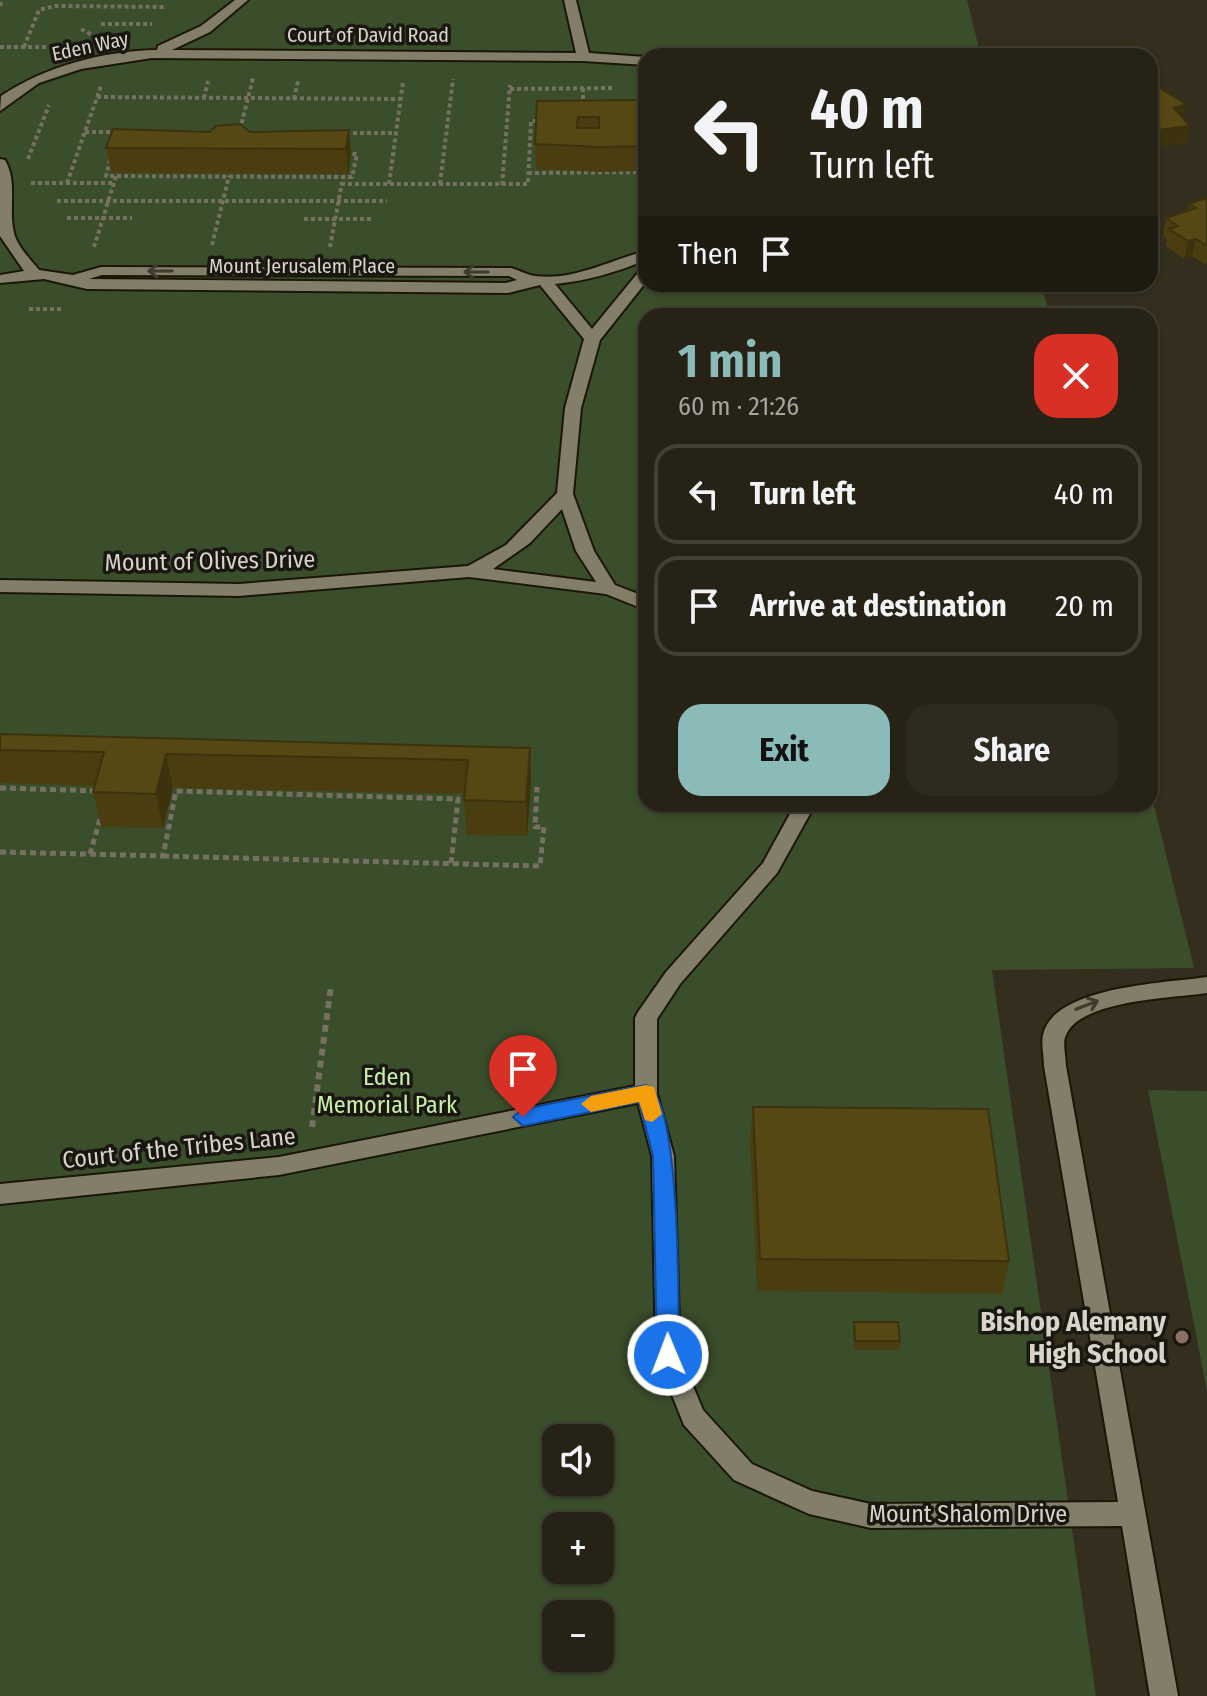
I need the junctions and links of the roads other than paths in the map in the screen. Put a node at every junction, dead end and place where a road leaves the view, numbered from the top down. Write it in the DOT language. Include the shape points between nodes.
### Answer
graph roads {
  1 [pos="242,0"];
  2 [pos="570,0"];
  3 [pos="152,54"];
  4 [pos="638,55"];
  5 [pos="583,57"];
  6 [pos="0,107"];
  7 [pos="0,163"];
  8 [pos="2,205"];
  9 [pos="638,258"];
  10 [pos="33,273"];
  11 [pos="80,277"];
  12 [pos="0,279"];
  13 [pos="537,281"];
  14 [pos="638,282"];
  15 [pos="592,339"];
  16 [pos="565,494"];
  17 [pos="469,571"];
  18 [pos="0,586"];
  19 [pos="609,589"];
  20 [pos="638,601"];
  21 [pos="801,812"];
  22 [pos="1207,985"];
  23 [pos="646,1093"];
  24 [pos="0,1194"];
  25 [pos="1133,1514"];
  26 [pos="1164,1696"];
  1 -- 3 [label="street" via="220,21"];
  2 -- 5 [label="street"];
  3 -- 5 [label="street, Court of David Road"];
  3 -- 6 [label="street, Eden Way" via="62,70 34,80"];
  4 -- 5 [label="street"];
  7 -- 8 [label="street" via="6,183"];
  8 -- 10 [label="street" via="7,236"];
  9 -- 13 [label="street, Mount Jerusalem Place"];
  10 -- 11 [label="street, Mount Jerusalem Place"];
  10 -- 12 [label="street, Mount Jerusalem Place"];
  13 -- 11 [label="street, Mount Jerusalem Place, one-way" via="511,272 101,271"];
  11 -- 13 [label="street, Mount Jerusalem Place" via="87,284 508,288"];
  13 -- 15 [label="street"];
  14 -- 15 [label="street"];
  15 -- 16 [label="street" via="573,408"];
  16 -- 17 [label="street, Mount of Olives Drive" via="496,563"];
  16 -- 19 [label="street" via="585,551"];
  17 -- 18 [label="street, Mount of Olives Drive" via="239,590"];
  17 -- 19 [label="street, Mount of Olives Drive"];
  19 -- 20 [label="street"];
  21 -- 23 [label="street, Mount Shalom Drive" via="770,868 673,978 646,1018"];
  25 -- 22 [label="street, one-way" via="1055,1066 1054,1034 1071,1012 1098,1001"];
  23 -- 24 [label="street, Court of the Tribes Lane" via="279,1166"];
  23 -- 25 [label="street, Mount Shalom Drive" via="663,1156 668,1355 693,1417 743,1472 809,1502 871,1516"];
  25 -- 26 [label="street"];
}
